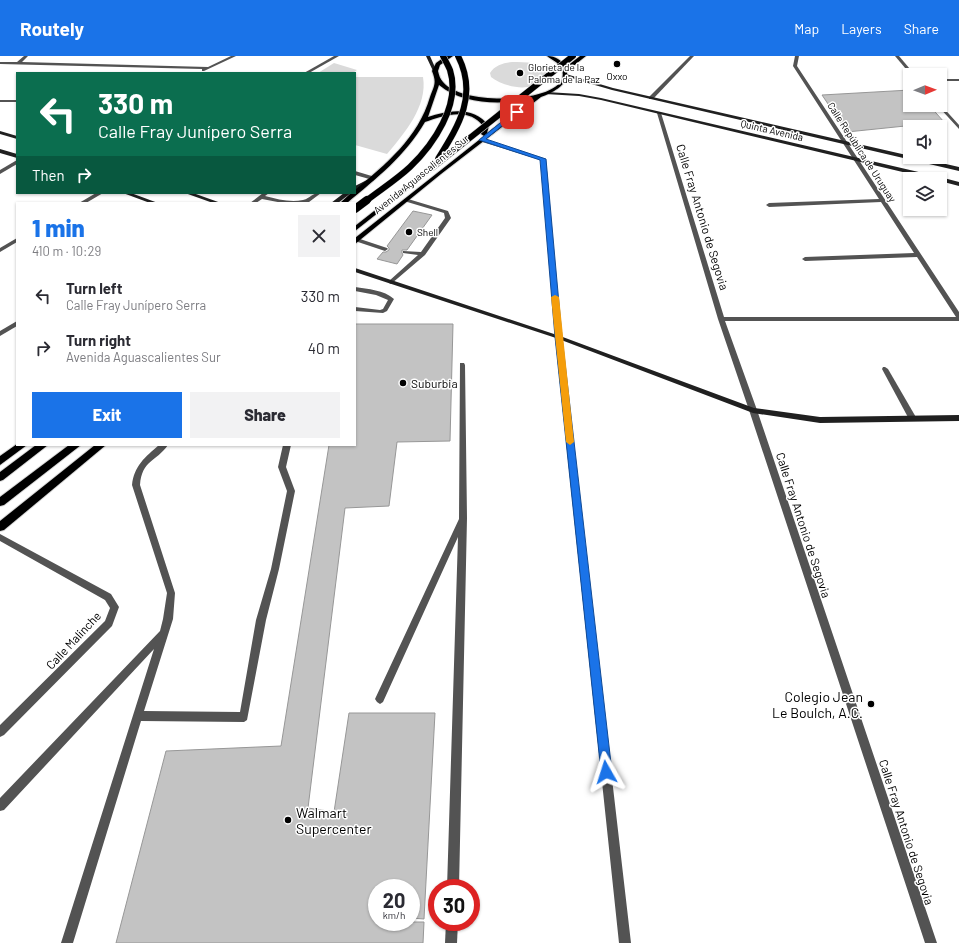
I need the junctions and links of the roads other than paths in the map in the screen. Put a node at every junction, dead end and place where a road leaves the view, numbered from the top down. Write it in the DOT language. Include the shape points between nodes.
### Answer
graph roads {
  1 [pos="26,56"];
  2 [pos="234,56"];
  3 [pos="337,56"];
  4 [pos="428,56"];
  5 [pos="443,56"];
  6 [pos="450,56"];
  7 [pos="458,56"];
  8 [pos="550,56"];
  9 [pos="573,56"];
  10 [pos="584,56"];
  11 [pos="692,56"];
  12 [pos="796,56"];
  13 [pos="896,56"];
  14 [pos="0,63"];
  15 [pos="18,64"];
  16 [pos="208,68"];
  17 [pos="907,68"];
  18 [pos="200,72"];
  19 [pos="308,72"];
  20 [pos="435,72"];
  21 [pos="565,72"];
  22 [pos="947,80"];
  23 [pos="959,80"];
  24 [pos="438,81"];
  25 [pos="547,93"];
  26 [pos="539,96"];
  27 [pos="651,98"];
  28 [pos="0,101"];
  29 [pos="16,102"];
  30 [pos="659,112"];
  31 [pos="945,112"];
  32 [pos="424,121"];
  33 [pos="959,128"];
  34 [pos="0,132"];
  35 [pos="16,138"];
  36 [pos="482,140"];
  37 [pos="843,141"];
  38 [pos="0,151"];
  39 [pos="16,156"];
  40 [pos="856,159"];
  41 [pos="16,163"];
  42 [pos="432,168"];
  43 [pos="959,169"];
  44 [pos="0,172"];
  45 [pos="910,172"];
  46 [pos="356,173"];
  47 [pos="372,179"];
  48 [pos="947,181"];
  49 [pos="959,184"];
  50 [pos="356,187"];
  51 [pos="356,192"];
  52 [pos="98,194"];
  53 [pos="129,194"];
  54 [pos="191,194"];
  55 [pos="317,194"];
  56 [pos="347,194"];
  57 [pos="354,194"];
  58 [pos="264,195"];
  59 [pos="406,200"];
  60 [pos="882,200"];
  61 [pos="84,202"];
  62 [pos="152,202"];
  63 [pos="215,202"];
  64 [pos="254,202"];
  65 [pos="288,202"];
  66 [pos="299,202"];
  67 [pos="335,202"];
  68 [pos="344,202"];
  69 [pos="769,205"];
  70 [pos="356,208"];
  71 [pos="356,227"];
  72 [pos="16,241"];
  73 [pos="356,241"];
  74 [pos="385,249"];
  75 [pos="0,250"];
  76 [pos="405,252"];
  77 [pos="423,254"];
  78 [pos="918,255"];
  79 [pos="805,259"];
  80 [pos="356,270"];
  81 [pos="391,282"];
  82 [pos="356,289"];
  83 [pos="356,309"];
  84 [pos="959,318"];
  85 [pos="721,319"];
  86 [pos="16,324"];
  87 [pos="0,334"];
  88 [pos="558,337"];
  89 [pos="462,365"];
  90 [pos="885,369"];
  91 [pos="753,410"];
  92 [pos="959,418"];
  93 [pos="913,419"];
  94 [pos="21,446"];
  95 [pos="42,446"];
  96 [pos="75,446"];
  97 [pos="100,446"];
  98 [pos="163,446"];
  99 [pos="287,446"];
  100 [pos="0,461"];
  101 [pos="0,477"];
  102 [pos="0,502"];
  103 [pos="463,518"];
  104 [pos="0,527"];
  105 [pos="0,537"];
  106 [pos="163,632"];
  107 [pos="380,699"];
  108 [pos="137,716"];
  109 [pos="0,732"];
  110 [pos="0,806"];
  111 [pos="453,879"];
  112 [pos="452,931"];
  113 [pos="67,943"];
  114 [pos="451,943"];
  115 [pos="626,943"];
  116 [pos="931,943"];
  1 -- 15 [label="street"];
  2 -- 16 [label="street"];
  3 -- 19 [label="street"];
  4 -- 20 [label="street"];
  5 -- 70 [label="main road, Avenida Aguascalientes Sur, bridge" via="447,61 452,85 446,116 436,136 409,167"];
  6 -- 20 [label="main road" via="438,64"];
  7 -- 42 [label="main road, Avenida Aguascalientes Sur, bridge" via="465,72 467,92 463,114 453,137"];
  8 -- 21 [label="main road" via="560,63"];
  9 -- 42 [label="main road, bridge"];
  10 -- 21 [label="main road, Avenida Aguascalientes Sur"];
  11 -- 27 [label="street"];
  12 -- 37 [label="street, Calle República de Uruguay" via="796,66"];
  13 -- 17 [label="street"];
  14 -- 15 [label="street"];
  15 -- 16 [label="street"];
  16 -- 18 [label="street"];
  20 -- 24 [label="main road"];
  21 -- 25 [label="main road, Avenida Aguascalientes Sur" via="561,84"];
  21 -- 27 [label="street, Quinta Avenida" via="612,89"];
  22 -- 23 [label="street"];
  24 -- 26 [label="main road, Avenida Aguascalientes Sur" via="453,92 479,99 510,101"];
  24 -- 32 [label="main road"];
  25 -- 26 [label="main road, Avenida Aguascalientes Sur"];
  25 -- 30 [label="street, Quinta Avenida" via="579,95"];
  26 -- 36 [label="main road, Avenida Aguascalientes Sur"];
  27 -- 37 [label="street, Quinta Avenida"];
  28 -- 29 [label="street"];
  30 -- 40 [label="street, Quinta Avenida"];
  30 -- 85 [label="street, Calle Fray Antonio de Segovia"];
  31 -- 33 [label="street"];
  32 -- 36 [label="main road" via="437,116 469,114 482,119 486,126"];
  32 -- 47 [label="main road" via="408,145"];
  34 -- 35 [label="street"];
  36 -- 59 [label="main road, Avenida Aguascalientes Sur"];
  36 -- 88 [label="street" via="543,159"];
  37 -- 40 [label="street, Calle República de Uruguay"];
  37 -- 43 [label="street, Quinta Avenida"];
  38 -- 39 [label="street"];
  40 -- 45 [label="street, Quinta Avenida"];
  40 -- 60 [label="street, Calle República de Uruguay"];
  41 -- 44 [label="street"];
  42 -- 71 [label="main road, Avenida Aguascalientes Sur"];
  46 -- 47 [label="street"];
  47 -- 50 [label="street"];
  47 -- 51 [label="main road"];
  48 -- 49 [label="street, Quinta Avenida"];
  52 -- 61 [label="street"];
  53 -- 62 [label="street"];
  54 -- 63 [label="street"];
  55 -- 66 [label="street" via="307,201"];
  56 -- 67 [label="street"];
  57 -- 68 [label="main road"];
  58 -- 64 [label="street"];
  58 -- 65 [label="street"];
  59 -- 73 [label="main road, Avenida Aguascalientes Sur"];
  59 -- 77 [label="street" via="446,212 448,218"];
  60 -- 69 [label="street"];
  60 -- 78 [label="street, Calle República de Uruguay"];
  72 -- 75 [label="street"];
  73 -- 74 [label="street"];
  76 -- 77 [label="street"];
  77 -- 81 [label="street"];
  78 -- 79 [label="street"];
  78 -- 84 [label="street, Calle República de Uruguay"];
  80 -- 81 [label="street"];
  81 -- 88 [label="street"];
  82 -- 83 [label="street" via="385,295 391,299 381,312"];
  84 -- 85 [label="street"];
  85 -- 91 [label="street, Calle Fray Antonio de Segovia"];
  86 -- 87 [label="street"];
  88 -- 91 [label="street"];
  88 -- 115 [label="street"];
  89 -- 103 [label="street"];
  90 -- 93 [label="street"];
  91 -- 93 [label="street" via="820,420"];
  91 -- 116 [label="street, Calle Fray Antonio de Segovia"];
  92 -- 93 [label="street"];
  94 -- 100 [label="main road"];
  95 -- 101 [label="main road"];
  96 -- 102 [label="main road"];
  97 -- 104 [label="main road"];
  98 -- 106 [label="street" via="142,465 136,474 136,485 171,593 168,619"];
  99 -- 108 [label="street" via="282,467 291,491 275,569 261,620 244,717"];
  103 -- 107 [label="street"];
  103 -- 111 [label="street"];
  105 -- 109 [label="street, Calle Malinche" via="108,596 115,607 109,623"];
  106 -- 108 [label="street"];
  106 -- 110 [label="street"];
  108 -- 113 [label="street"];
  112 -- 114 [label="street"];
}
